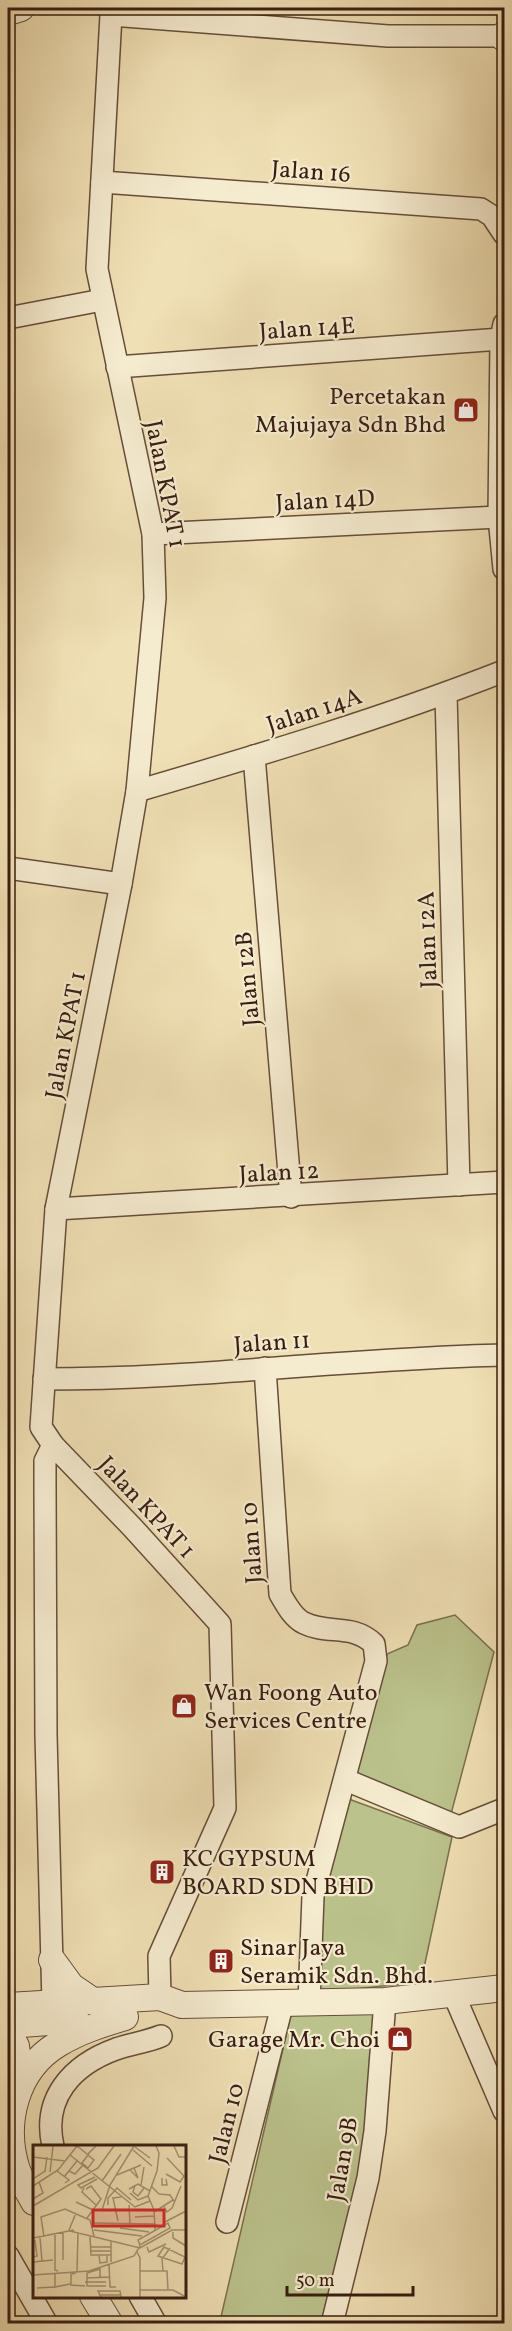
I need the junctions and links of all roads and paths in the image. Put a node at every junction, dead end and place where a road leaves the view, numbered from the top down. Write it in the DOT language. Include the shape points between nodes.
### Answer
graph roads {
  1 [pos="21,8"];
  2 [pos="110,11"];
  3 [pos="8,12"];
  4 [pos="504,36"];
  5 [pos="102,182"];
  6 [pos="504,234"];
  7 [pos="102,300"];
  8 [pos="8,318"];
  9 [pos="503,331"];
  10 [pos="117,367"];
  11 [pos="499,517"];
  12 [pos="153,534"];
  13 [pos="504,569"];
  14 [pos="504,671"];
  15 [pos="446,694"];
  16 [pos="254,756"];
  17 [pos="136,790"];
  18 [pos="8,868"];
  19 [pos="121,884"];
  20 [pos="504,1182"];
  21 [pos="459,1185"];
  22 [pos="291,1197"];
  23 [pos="56,1209"];
  24 [pos="504,1355"];
  25 [pos="265,1368"];
  26 [pos="44,1378"];
  27 [pos="53,1445"];
  28 [pos="346,1780"];
  29 [pos="504,1809"];
  30 [pos="52,1960"];
  31 [pos="504,1988"];
  32 [pos="454,1995"];
  33 [pos="93,2001"];
  34 [pos="171,2001"];
  35 [pos="385,2001"];
  36 [pos="283,2002"];
  37 [pos="309,2002"];
  38 [pos="11,2012"];
  39 [pos="54,2023"];
  40 [pos="8,2031"];
  41 [pos="161,2036"];
  42 [pos="21,2082"];
  43 [pos="504,2111"];
  44 [pos="53,2145"];
  45 [pos="33,2200"];
  46 [pos="227,2222"];
  47 [pos="8,2256"];
  48 [pos="94,2298"];
  49 [pos="141,2298"];
  50 [pos="48,2324"];
  51 [pos="110,2324"];
  52 [pos="156,2324"];
  53 [pos="332,2324"];
  1 -- 3 [label="street"];
  2 -- 4 [label="street" via="388,36"];
  2 -- 5 [label="street, Jalan KPAT 1"];
  5 -- 6 [label="street, Jalan 16" via="481,209 492,216"];
  5 -- 7 [label="street, Jalan KPAT 1" via="97,269"];
  7 -- 8 [label="street"];
  7 -- 10 [label="street, Jalan KPAT 1"];
  9 -- 10 [label="street, Jalan 14E"];
  9 -- 11 [label="street"];
  10 -- 12 [label="street, Jalan KPAT 1"];
  11 -- 12 [label="street, Jalan 14D"];
  11 -- 13 [label="street"];
  12 -- 17 [label="street, Jalan KPAT 1" via="155,598"];
  14 -- 15 [label="street, Jalan 14A"];
  15 -- 16 [label="street, Jalan 14A"];
  15 -- 21 [label="street, Jalan 12A"];
  16 -- 17 [label="street, Jalan 14A"];
  16 -- 22 [label="street, Jalan 12B"];
  17 -- 19 [label="street, Jalan KPAT 1"];
  18 -- 19 [label="street"];
  19 -- 23 [label="street, Jalan KPAT 1"];
  20 -- 21 [label="street, Jalan 12"];
  21 -- 22 [label="street, Jalan 12"];
  22 -- 23 [label="street, Jalan 12"];
  23 -- 26 [label="street, Jalan KPAT 1"];
  24 -- 25 [label="street, Jalan 11"];
  25 -- 26 [label="street, Jalan 11" via="112,1379"];
  25 -- 28 [label="street, Jalan 10" via="280,1594 304,1623 363,1633 374,1644 376,1661"];
  26 -- 27 [label="street, Jalan KPAT 1" via="41,1427"];
  27 -- 30 [label="street" via="45,1461"];
  27 -- 34 [label="street, Jalan KPAT 1" via="220,1624 225,1808 159,1956"];
  28 -- 29 [label="street" via="459,1827"];
  28 -- 37 [label="street, Jalan 10" via="313,1896"];
  30 -- 33 [label="street" via="72,1986"];
  30 -- 38 [label="street" via="42,1983"];
  30 -- 39 [label="street"];
  31 -- 32 [label="street"];
  32 -- 35 [label="street"];
  32 -- 43 [label="street"];
  33 -- 34 [label="street"];
  33 -- 39 [label="street"];
  34 -- 36 [label="street"];
  34 -- 39 [label="street" via="167,2013"];
  35 -- 37 [label="street"];
  35 -- 53 [label="street, Jalan 9B" via="370,2166"];
  36 -- 37 [label="street"];
  36 -- 46 [label="street, Jalan 10"];
  38 -- 39 [label="street"];
  39 -- 42 [label="street"];
  40 -- 42 [label="street" via="16,2046"];
  41 -- 44 [label="street" via="98,2057 69,2079 52,2106 49,2120"];
  42 -- 45 [label="street" via="11,2120 13,2158"];
  47 -- 50 [label="street"];
  48 -- 51 [label="street"];
  49 -- 52 [label="street"];
}
